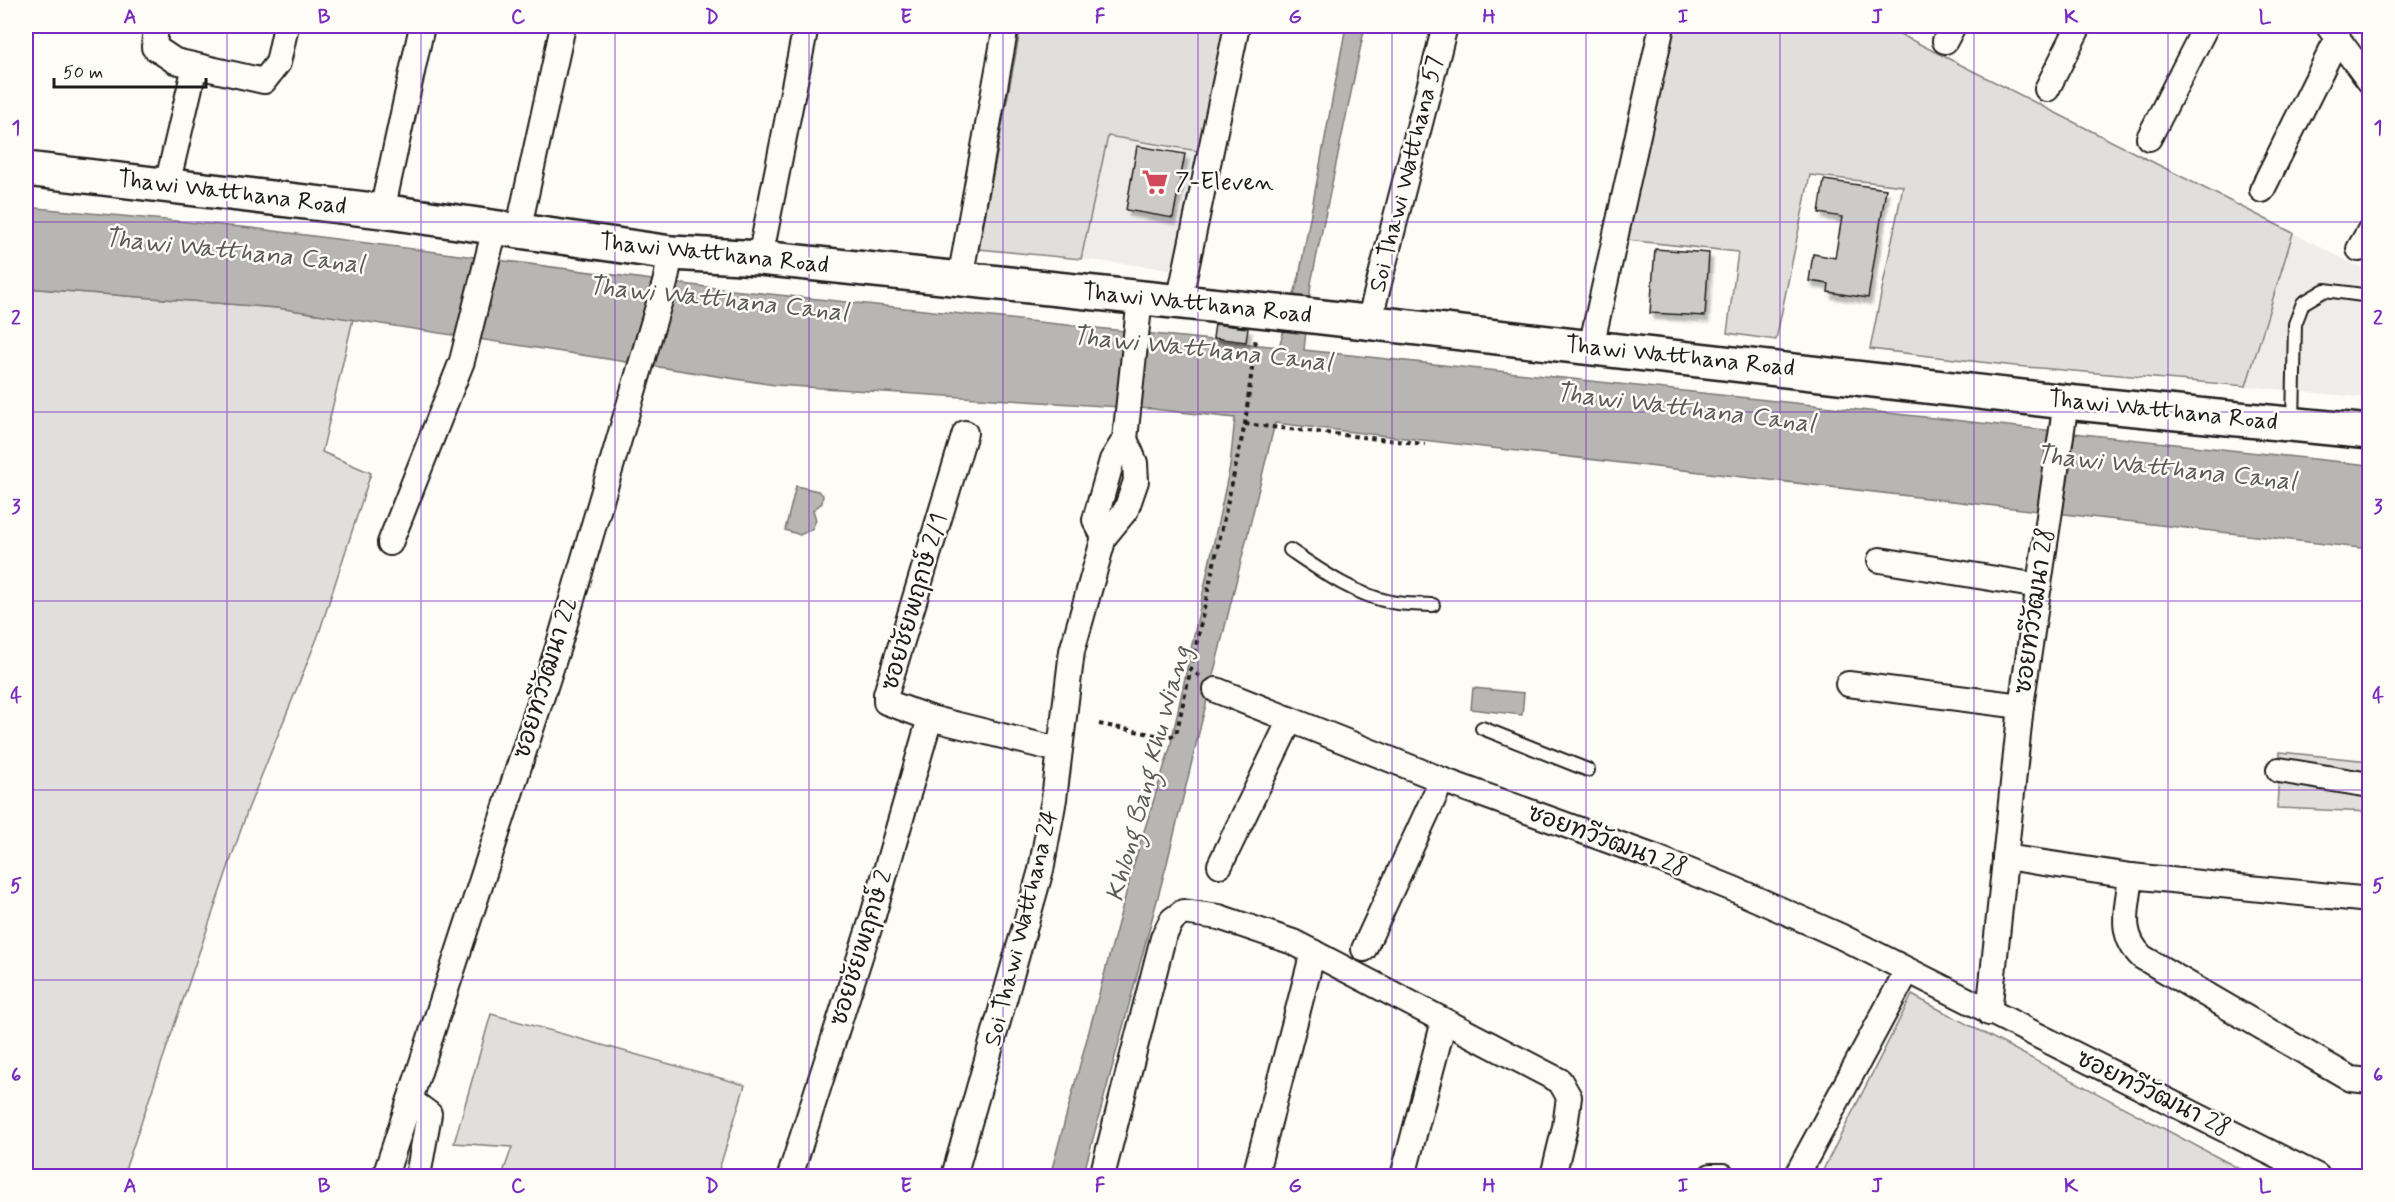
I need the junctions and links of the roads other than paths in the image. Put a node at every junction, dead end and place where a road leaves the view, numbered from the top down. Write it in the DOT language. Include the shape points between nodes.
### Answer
graph roads {
  1 [pos="156,26"];
  2 [pos="286,26"];
  3 [pos="422,26"];
  4 [pos="563,26"];
  5 [pos="806,26"];
  6 [pos="1006,26"];
  7 [pos="1237,26"];
  8 [pos="1445,26"];
  9 [pos="1662,26"];
  10 [pos="2079,26"];
  11 [pos="2206,26"];
  12 [pos="2332,31"];
  13 [pos="195,66"];
  14 [pos="2370,82"];
  15 [pos="2047,89"];
  16 [pos="2149,138"];
  17 [pos="26,169"];
  18 [pos="167,185"];
  19 [pos="2262,190"];
  20 [pos="382,211"];
  21 [pos="501,239"];
  22 [pos="760,258"];
  23 [pos="668,268"];
  24 [pos="960,279"];
  25 [pos="2370,296"];
  26 [pos="1140,298"];
  27 [pos="1179,302"];
  28 [pos="1369,322"];
  29 [pos="1591,347"];
  30 [pos="2066,402"];
  31 [pos="2293,424"];
  32 [pos="2370,432"];
  33 [pos="965,433"];
  34 [pos="390,543"];
  35 [pos="1290,550"];
  36 [pos="1880,560"];
  37 [pos="2039,586"];
  38 [pos="1433,605"];
  39 [pos="1848,684"];
  40 [pos="1216,690"];
  41 [pos="2021,706"];
  42 [pos="930,718"];
  43 [pos="1290,720"];
  44 [pos="1482,728"];
  45 [pos="1059,750"];
  46 [pos="1588,770"];
  47 [pos="2279,770"];
  48 [pos="1442,780"];
  49 [pos="2370,785"];
  50 [pos="2006,857"];
  51 [pos="1220,865"];
  52 [pos="2131,876"];
  53 [pos="2370,900"];
  54 [pos="1364,949"];
  55 [pos="1313,952"];
  56 [pos="1906,970"];
  57 [pos="1989,1012"];
  58 [pos="1444,1021"];
  59 [pos="2370,1081"];
  60 [pos="410,1100"];
  61 [pos="1798,1173"];
  62 [pos="385,1176"];
  63 [pos="418,1176"];
  64 [pos="790,1176"];
  65 [pos="954,1176"];
  66 [pos="1102,1176"];
  67 [pos="1255,1176"];
  68 [pos="1403,1176"];
  69 [pos="1553,1176"];
  70 [pos="1711,1176"];
  71 [pos="1723,1176"];
  72 [pos="2317,1176"];
  1 -- 13 [label="street" via="154,47 175,61"];
  2 -- 13 [label="street" via="278,63 264,81"];
  3 -- 20 [label="street"];
  4 -- 21 [label="street"];
  5 -- 22 [label="street"];
  6 -- 24 [label="street"];
  7 -- 27 [label="street"];
  8 -- 28 [label="street, Soi Thawi Watthana 57"];
  9 -- 29 [label="street"];
  10 -- 15 [label="street"];
  11 -- 16 [label="street"];
  12 -- 14 [label="street"];
  12 -- 19 [label="street"];
  13 -- 18 [label="street"];
  17 -- 18 [label="main road, Thawi Watthana Road"];
  18 -- 20 [label="main road, Thawi Watthana Road"];
  20 -- 21 [label="main road, Thawi Watthana Road"];
  21 -- 23 [label="main road, Thawi Watthana Road"];
  21 -- 34 [label="street" via="462,361"];
  22 -- 23 [label="main road, Thawi Watthana Road"];
  22 -- 24 [label="main road, Thawi Watthana Road"];
  23 -- 60 [label="street, ซอยทวีวัฒนา 22" via="558,647"];
  24 -- 26 [label="main road, Thawi Watthana Road"];
  25 -- 31 [label="lane" via="2325,290 2303,303 2295,324"];
  26 -- 27 [label="main road, Thawi Watthana Road"];
  26 -- 45 [label="street, Soi Thawi Watthana 24" via="1126,428 1112,460 1095,520 1104,537 1072,651"];
  27 -- 28 [label="main road, Thawi Watthana Road"];
  28 -- 29 [label="main road, Thawi Watthana Road"];
  29 -- 30 [label="main road, Thawi Watthana Road"];
  30 -- 31 [label="main road, Thawi Watthana Road"];
  30 -- 37 [label="street, ซอยทวีวัฒนา 28"];
  31 -- 32 [label="main road, Thawi Watthana Road"];
  33 -- 42 [label="street, ซอยชัยพฤกษ์ 2/1" via="886,694 886,702"];
  35 -- 38 [label="lane" via="1330,578 1357,590 1391,602"];
  36 -- 37 [label="street"];
  37 -- 41 [label="street, ซอยทวีวัฒนา 28"];
  39 -- 41 [label="street"];
  40 -- 43 [label="street, ซอยทวีวัฒนา 28"];
  41 -- 50 [label="street, ซอยทวีวัฒนา 28"];
  42 -- 45 [label="street, ซอยชัยพฤกษ์ 2/1"];
  42 -- 64 [label="street, ซอยชัยพฤกษ์ 2" via="872,919"];
  43 -- 48 [label="street, ซอยทวีวัฒนา 28"];
  43 -- 51 [label="street"];
  44 -- 46 [label="lane"];
  45 -- 65 [label="street, Soi Thawi Watthana 24" via="1041,870"];
  47 -- 49 [label="street"];
  48 -- 54 [label="street"];
  48 -- 56 [label="street, ซอยทวีวัฒนา 28" via="1726,886"];
  50 -- 52 [label="street"];
  50 -- 57 [label="street, ซอยทวีวัฒนา 28"];
  52 -- 53 [label="street"];
  52 -- 59 [label="street" via="2125,927 2130,945 2142,957 2351,1078"];
  55 -- 58 [label="street"];
  55 -- 66 [label="street" via="1218,917 1183,912 1172,920 1163,938"];
  55 -- 67 [label="street"];
  56 -- 57 [label="street, ซอยทวีวัฒนา 28"];
  56 -- 61 [label="street"];
  57 -- 72 [label="street, ซอยทวีวัฒนา 28"];
  58 -- 68 [label="street"];
  58 -- 69 [label="street" via="1560,1081 1569,1097"];
  60 -- 62 [label="street, ซอยทวีวัฒนา 22"];
  60 -- 63 [label="street" via="429,1114"];
  70 -- 71 [label="street"];
}
